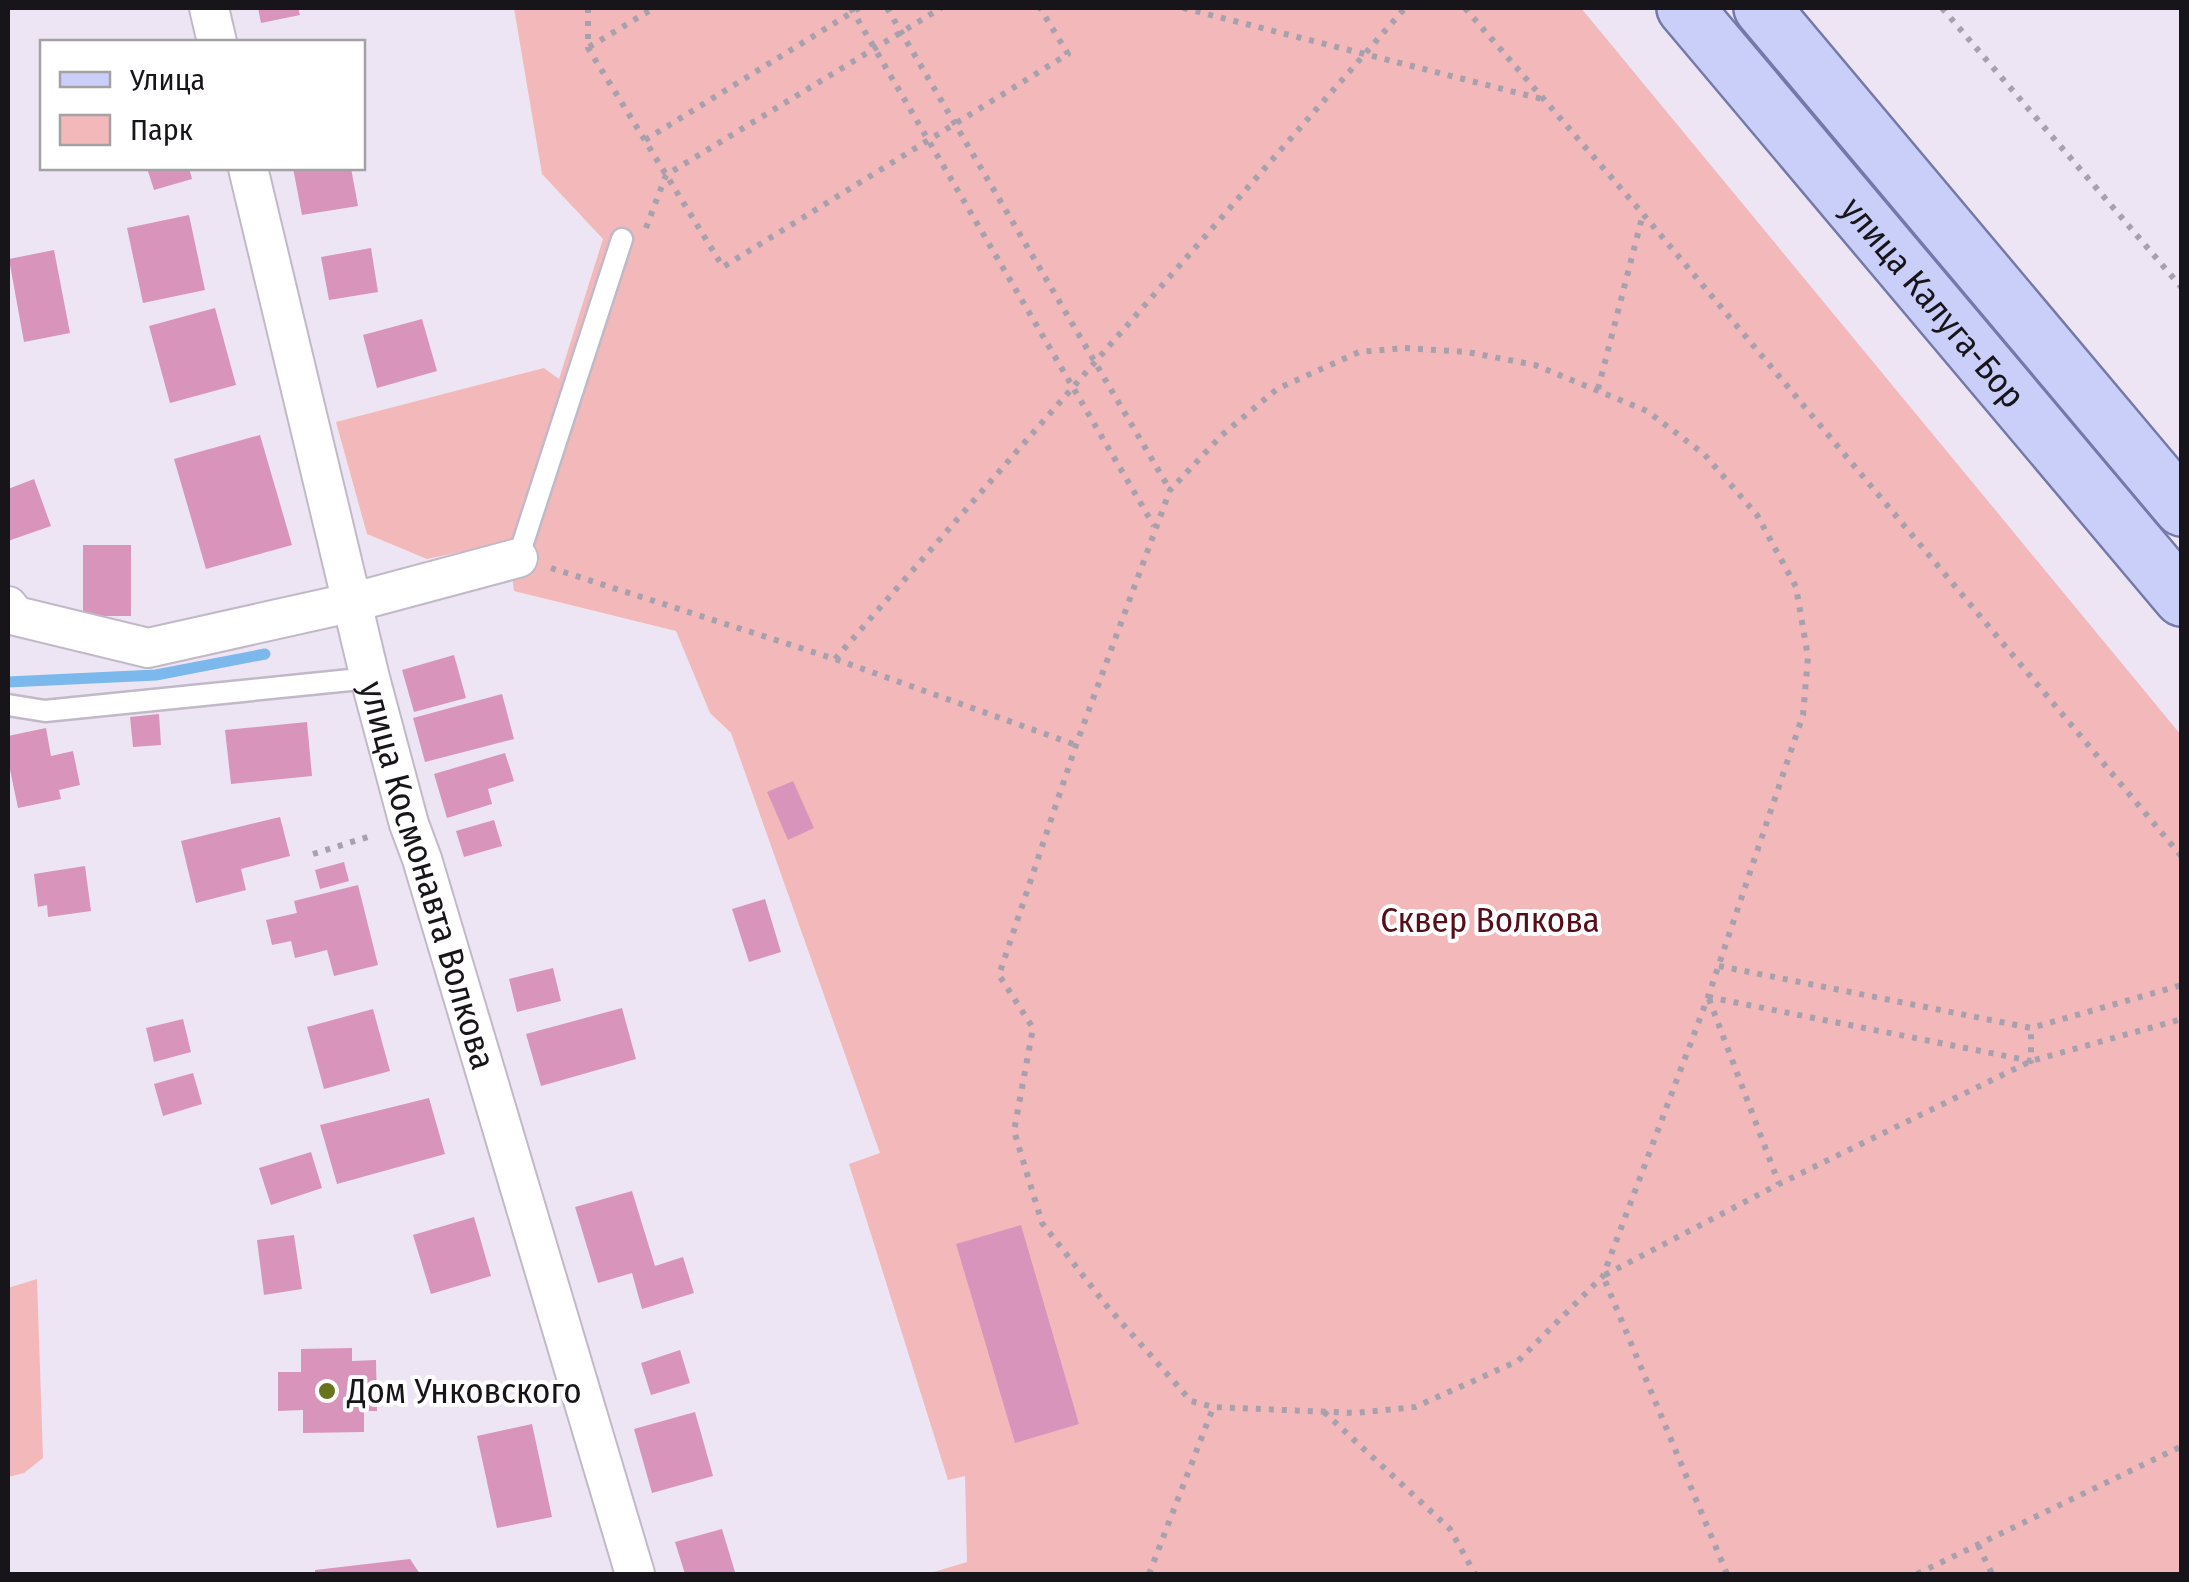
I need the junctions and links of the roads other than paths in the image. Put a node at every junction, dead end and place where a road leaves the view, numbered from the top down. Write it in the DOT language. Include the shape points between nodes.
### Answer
graph roads {
  1 [pos="209,8"];
  2 [pos="1685,8"];
  3 [pos="1762,8"];
  4 [pos="217,40"];
  5 [pos="248,170"];
  6 [pos="622,239"];
  7 [pos="2182,508"];
  8 [pos="518,558"];
  9 [pos="2182,598"];
  10 [pos="354,602"];
  11 [pos="8,606"];
  12 [pos="370,678"];
  13 [pos="8,704"];
  14 [pos="636,1574"];
  1 -- 4 [label="street"];
  2 -- 9 [label="main road, улица Калуга-Бор"];
  3 -- 7 [label="main road, улица Калуга-Бор"];
  5 -- 10 [label="street, улица Космонавта Волкова"];
  6 -- 8 [label="lane"];
  8 -- 10 [label="street"];
  10 -- 11 [label="street" via="148,648 16,616"];
  10 -- 12 [label="street, улица Космонавта Волкова"];
  12 -- 13 [label="lane" via="46,712"];
  12 -- 14 [label="street, улица Космонавта Волкова"];
}
